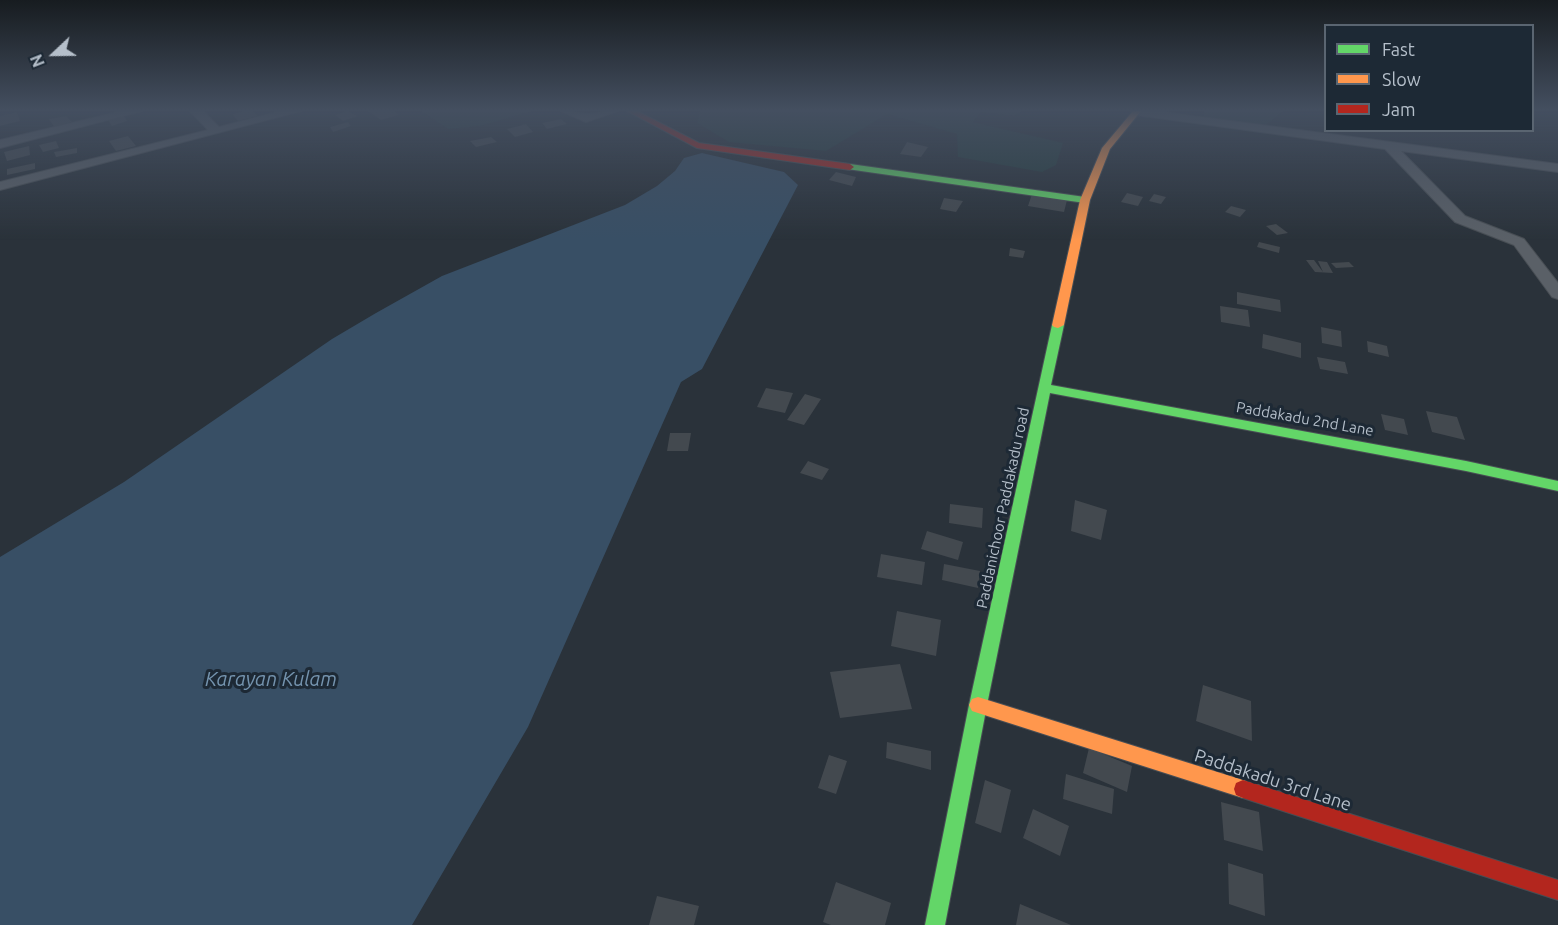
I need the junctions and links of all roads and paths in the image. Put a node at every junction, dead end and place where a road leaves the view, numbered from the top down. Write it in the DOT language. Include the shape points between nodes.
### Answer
graph roads {
  1 [pos="122,154"];
  2 [pos="762,154"];
  3 [pos="1104,154"];
  4 [pos="1397,154"];
  5 [pos="1452,154"];
  6 [pos="1558,168"];
  7 [pos="0,186"];
  8 [pos="1085,200"];
  9 [pos="1558,294"];
  10 [pos="1045,388"];
  11 [pos="1558,486"];
  12 [pos="978,705"];
  13 [pos="1558,890"];
  14 [pos="935,925"];
  1 -- 7 [label="street"];
  2 -- 8 [label="street"];
  3 -- 8 [label="street, Paddanichoor Paddakadu road"];
  4 -- 9 [label="street" via="1460,219 1519,242"];
  5 -- 6 [label="street"];
  8 -- 10 [label="street, Paddanichoor Paddakadu road"];
  10 -- 11 [label="street, Paddakadu 2nd Lane"];
  10 -- 12 [label="street, Paddanichoor Paddakadu road"];
  12 -- 13 [label="street, Paddakadu 3rd Lane"];
  12 -- 14 [label="street, Paddanichoor Paddakadu road"];
}
